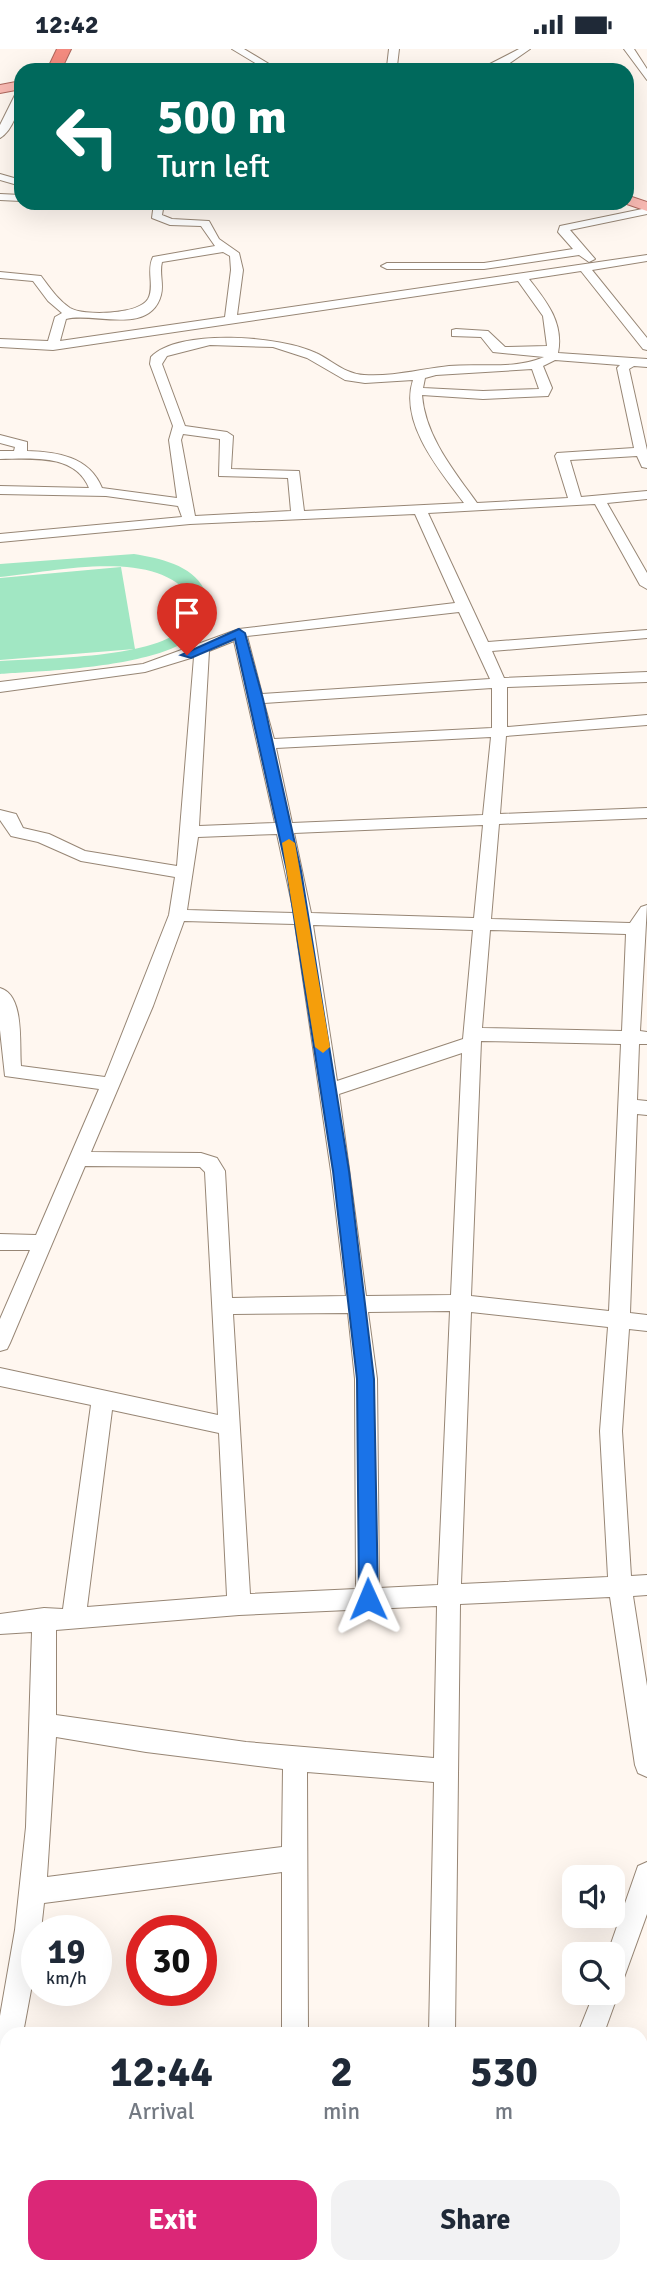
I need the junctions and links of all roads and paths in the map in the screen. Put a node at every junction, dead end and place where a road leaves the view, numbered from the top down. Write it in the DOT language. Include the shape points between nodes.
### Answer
graph roads {
  1 [pos="237,49"];
  2 [pos="525,49"];
  3 [pos="629,49"];
  4 [pos="262,63"];
  5 [pos="504,63"];
  6 [pos="647,77"];
  7 [pos="14,102"];
  8 [pos="3,122"];
  9 [pos="0,135"];
  10 [pos="647,207"];
  11 [pos="157,210"];
  12 [pos="226,248"];
  13 [pos="582,251"];
  14 [pos="647,258"];
  15 [pos="387,266"];
  16 [pos="591,269"];
  17 [pos="0,276"];
  18 [pos="523,279"];
  19 [pos="69,313"];
  20 [pos="230,321"];
  21 [pos="216,323"];
  22 [pos="456,333"];
  23 [pos="210,341"];
  24 [pos="0,343"];
  25 [pos="53,345"];
  26 [pos="647,346"];
  27 [pos="551,354"];
  28 [pos="629,363"];
  29 [pos="647,363"];
  30 [pos="536,364"];
  31 [pos="421,376"];
  32 [pos="416,391"];
  33 [pos="631,406"];
  34 [pos="647,406"];
  35 [pos="0,425"];
  36 [pos="178,429"];
  37 [pos="1,439"];
  38 [pos="0,455"];
  39 [pos="19,455"];
  40 [pos="644,458"];
  41 [pos="0,490"];
  42 [pos="97,492"];
  43 [pos="647,495"];
  44 [pos="599,500"];
  45 [pos="576,502"];
  46 [pos="184,503"];
  47 [pos="474,508"];
  48 [pos="420,510"];
  49 [pos="298,514"];
  50 [pos="190,520"];
  51 [pos="0,538"];
  52 [pos="647,586"];
  53 [pos="461,607"];
  54 [pos="239,633"];
  55 [pos="647,634"];
  56 [pos="481,647"];
  57 [pos="202,649"];
  58 [pos="647,677"];
  59 [pos="499,683"];
  60 [pos="0,687"];
  61 [pos="257,699"];
  62 [pos="647,720"];
  63 [pos="499,732"];
  64 [pos="267,744"];
  65 [pos="647,813"];
  66 [pos="0,815"];
  67 [pos="492,819"];
  68 [pos="285,825"];
  69 [pos="190,832"];
  70 [pos="184,873"];
  71 [pos="647,911"];
  72 [pos="178,915"];
  73 [pos="303,916"];
  74 [pos="482,923"];
  75 [pos="641,929"];
  76 [pos="0,993"];
  77 [pos="639,1038"];
  78 [pos="472,1039"];
  79 [pos="110,1084"];
  80 [pos="329,1090"];
  81 [pos="637,1107"];
  82 [pos="77,1159"];
  83 [pos="0,1242"];
  84 [pos="40,1243"];
  85 [pos="461,1303"];
  86 [pos="357,1304"];
  87 [pos="223,1306"];
  88 [pos="619,1320"];
  89 [pos="647,1323"];
  90 [pos="0,1343"];
  91 [pos="0,1377"];
  92 [pos="103,1399"];
  93 [pos="229,1426"];
  94 [pos="647,1585"];
  95 [pos="620,1586"];
  96 [pos="449,1596"];
  97 [pos="368,1599"];
  98 [pos="239,1605"];
  99 [pos="74,1616"];
  100 [pos="44,1618"];
  101 [pos="0,1624"];
  102 [pos="46,1724"];
  103 [pos="295,1761"];
  104 [pos="647,1765"];
  105 [pos="447,1770"];
  106 [pos="296,1858"];
  107 [pos="647,1875"];
  108 [pos="33,1892"];
  109 [pos="625,1942"];
  110 [pos="602,2005"];
  111 [pos="11,2027"];
  112 [pos="295,2027"];
  113 [pos="443,2027"];
  114 [pos="593,2027"];
  1 -- 4 [label="street"];
  2 -- 5 [label="street"];
  3 -- 6 [label="street"];
  7 -- 8 [label="street"];
  8 -- 9 [label="street"];
  10 -- 13 [label="street" via="564,228"];
  11 -- 12 [label="street" via="156,216 170,222 205,223 215,241"];
  12 -- 19 [label="street" via="157,259 153,265 157,292 143,311 106,316"];
  12 -- 20 [label="street" via="235,255 237,270"];
  13 -- 15 [label="street" via="484,266"];
  13 -- 16 [label="street"];
  14 -- 16 [label="street"];
  16 -- 18 [label="street"];
  16 -- 26 [label="street"];
  17 -- 19 [label="street" via="37,278"];
  18 -- 20 [label="street"];
  18 -- 27 [label="street" via="552,318"];
  19 -- 25 [label="street" via="61,317"];
  20 -- 21 [label="street"];
  21 -- 23 [label="street"];
  21 -- 25 [label="street"];
  22 -- 27 [label="street" via="484,334 505,351"];
  23 -- 31 [label="street" via="292,347 345,376"];
  23 -- 36 [label="street" via="157,358"];
  24 -- 25 [label="street"];
  27 -- 28 [label="street"];
  27 -- 30 [label="street"];
  28 -- 29 [label="street"];
  28 -- 33 [label="street" via="623,369"];
  30 -- 31 [label="street" via="446,369"];
  30 -- 32 [label="street" via="544,393"];
  31 -- 32 [label="street"];
  32 -- 47 [label="street" via="429,443"];
  33 -- 34 [label="street"];
  33 -- 40 [label="street"];
  35 -- 37 [label="street"];
  36 -- 46 [label="street" via="175,440"];
  36 -- 49 [label="street" via="227,436 224,473 294,474"];
  37 -- 39 [label="street" via="22,445"];
  38 -- 39 [label="street"];
  39 -- 42 [label="street" via="77,463 91,474"];
  40 -- 45 [label="street" via="562,456"];
  41 -- 42 [label="street"];
  42 -- 46 [label="street"];
  43 -- 44 [label="street"];
  44 -- 45 [label="street"];
  44 -- 52 [label="street"];
  45 -- 47 [label="street"];
  46 -- 50 [label="street"];
  47 -- 48 [label="street"];
  48 -- 49 [label="street"];
  48 -- 53 [label="street"];
  49 -- 50 [label="street"];
  50 -- 51 [label="street"];
  53 -- 54 [label="street"];
  53 -- 56 [label="street"];
  54 -- 57 [label="street"];
  54 -- 61 [label="street"];
  55 -- 56 [label="street"];
  56 -- 59 [label="street"];
  57 -- 60 [label="street" via="114,674"];
  57 -- 69 [label="street"];
  58 -- 59 [label="street"];
  59 -- 61 [label="street"];
  59 -- 63 [label="street"];
  61 -- 64 [label="street"];
  62 -- 63 [label="street"];
  63 -- 64 [label="street"];
  63 -- 67 [label="street"];
  64 -- 68 [label="street"];
  65 -- 67 [label="street"];
  66 -- 70 [label="street" via="10,818 16,832 43,838 81,856"];
  67 -- 68 [label="street"];
  67 -- 74 [label="street"];
  68 -- 69 [label="street"];
  68 -- 73 [label="street"];
  69 -- 70 [label="street"];
  70 -- 72 [label="street"];
  71 -- 75 [label="street"];
  72 -- 73 [label="street"];
  72 -- 79 [label="street"];
  73 -- 74 [label="street"];
  73 -- 80 [label="street"];
  74 -- 75 [label="street"];
  74 -- 78 [label="street"];
  75 -- 77 [label="street"];
  76 -- 79 [label="street" via="7,1002 12,1071"];
  77 -- 78 [label="street"];
  77 -- 81 [label="street"];
  78 -- 80 [label="street"];
  78 -- 85 [label="street"];
  79 -- 82 [label="street"];
  80 -- 86 [label="street"];
  81 -- 88 [label="street"];
  82 -- 84 [label="street"];
  82 -- 87 [label="street" via="210,1163 215,1171"];
  83 -- 84 [label="street"];
  84 -- 90 [label="street"];
  85 -- 86 [label="street"];
  85 -- 88 [label="street"];
  85 -- 96 [label="street"];
  86 -- 87 [label="street"];
  86 -- 97 [label="street" via="366,1379"];
  87 -- 93 [label="street"];
  88 -- 89 [label="street"];
  88 -- 95 [label="street" via="611,1431"];
  91 -- 92 [label="street"];
  92 -- 93 [label="street"];
  92 -- 99 [label="street"];
  93 -- 98 [label="street"];
  94 -- 95 [label="street"];
  95 -- 96 [label="street"];
  95 -- 104 [label="street"];
  96 -- 97 [label="street"];
  96 -- 105 [label="street"];
  97 -- 98 [label="street"];
  98 -- 99 [label="street"];
  99 -- 100 [label="street"];
  100 -- 101 [label="street"];
  100 -- 102 [label="street"];
  102 -- 103 [label="street" via="120,1739"];
  102 -- 108 [label="street"];
  103 -- 105 [label="street"];
  103 -- 106 [label="street"];
  105 -- 113 [label="street"];
  106 -- 108 [label="street"];
  106 -- 112 [label="street"];
  107 -- 109 [label="street"];
  108 -- 111 [label="street"];
  110 -- 114 [label="street"];
}
